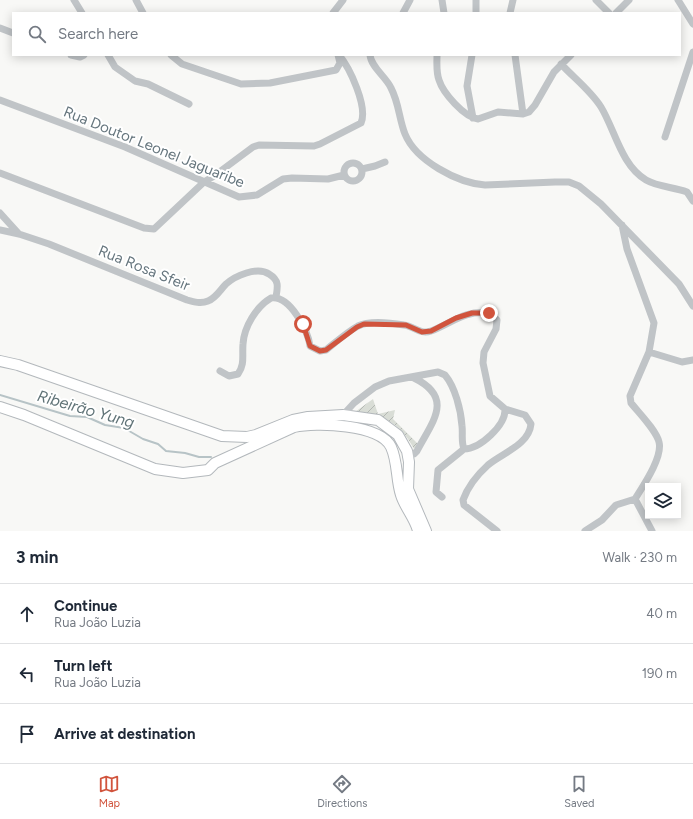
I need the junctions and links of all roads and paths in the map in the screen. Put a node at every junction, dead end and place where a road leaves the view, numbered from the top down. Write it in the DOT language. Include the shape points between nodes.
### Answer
graph roads {
  1 [pos="74,0"];
  2 [pos="136,0"];
  3 [pos="344,0"];
  4 [pos="410,0"];
  5 [pos="442,0"];
  6 [pos="476,0"];
  7 [pos="513,0"];
  8 [pos="596,0"];
  9 [pos="629,0"];
  10 [pos="678,0"];
  11 [pos="81,12"];
  12 [pos="142,12"];
  13 [pos="334,12"];
  14 [pos="404,12"];
  15 [pos="444,12"];
  16 [pos="476,12"];
  17 [pos="510,12"];
  18 [pos="608,12"];
  19 [pos="617,12"];
  20 [pos="693,24"];
  21 [pos="0,28"];
  22 [pos="12,33"];
  23 [pos="693,52"];
  24 [pos="109,56"];
  25 [pos="172,56"];
  26 [pos="339,56"];
  27 [pos="340,56"];
  28 [pos="370,56"];
  29 [pos="437,56"];
  30 [pos="472,56"];
  31 [pos="515,56"];
  32 [pos="570,56"];
  33 [pos="561,64"];
  34 [pos="691,64"];
  35 [pos="0,100"];
  36 [pos="189,104"];
  37 [pos="523,114"];
  38 [pos="473,118"];
  39 [pos="665,137"];
  40 [pos="385,162"];
  41 [pos="362,169"];
  42 [pos="0,173"];
  43 [pos="344,175"];
  44 [pos="204,182"];
  45 [pos="693,201"];
  46 [pos="0,213"];
  47 [pos="622,225"];
  48 [pos="0,230"];
  49 [pos="19,234"];
  50 [pos="276,297"];
  51 [pos="693,306"];
  52 [pos="649,352"];
  53 [pos="693,360"];
  54 [pos="0,361"];
  55 [pos="220,371"];
  56 [pos="414,378"];
  57 [pos="0,407"];
  58 [pos="505,409"];
  59 [pos="343,415"];
  60 [pos="391,447"];
  61 [pos="464,449"];
  62 [pos="408,454"];
  63 [pos="442,497"];
  64 [pos="635,499"];
  65 [pos="418,531"];
  66 [pos="426,531"];
  67 [pos="497,531"];
  68 [pos="585,531"];
  69 [pos="652,531"];
  1 -- 11 [label="street"];
  2 -- 12 [label="street"];
  3 -- 13 [label="street"];
  4 -- 14 [label="street"];
  5 -- 15 [label="street"];
  6 -- 16 [label="street"];
  7 -- 17 [label="street"];
  8 -- 18 [label="street"];
  9 -- 19 [label="street"];
  10 -- 20 [label="street"];
  21 -- 22 [label="street"];
  23 -- 34 [label="street"];
  24 -- 36 [label="street" via="115,67 130,78"];
  25 -- 26 [label="street" via="182,64 232,82 250,85 336,70 340,63"];
  27 -- 44 [label="street" via="348,67 363,108 361,123 314,146 259,145 246,151"];
  28 -- 47 [label="street" via="392,89 410,143 442,170 456,178 485,186 569,182 587,191"];
  29 -- 38 [label="street" via="439,81 444,90"];
  30 -- 38 [label="street" via="467,86"];
  31 -- 37 [label="street"];
  32 -- 33 [label="street"];
  33 -- 37 [label="street" via="535,105"];
  33 -- 45 [label="street" via="602,108 625,156 637,173 646,180 687,192"];
  34 -- 39 [label="street"];
  35 -- 44 [label="street, Rua Doutor Leonel Jaguaribe" via="125,147"];
  37 -- 38 [label="street" via="498,112 478,119"];
  40 -- 41 [label="street"];
  41 -- 43 [label="street, Rua Doutor Leonel Jaguaribe" via="351,164"];
  41 -- 43 [label="street, Rua Doutor Leonel Jaguaribe" via="357,180 351,180"];
  42 -- 44 [label="street" via="150,230 158,226"];
  43 -- 44 [label="street, Rua Doutor Leonel Jaguaribe" via="328,180 283,179 249,198 239,198"];
  46 -- 49 [label="street"];
  47 -- 51 [label="street" via="679,284"];
  47 -- 52 [label="street" via="627,249 654,323"];
  48 -- 49 [label="street, Rua Rosa Sfeir"];
  49 -- 50 [label="street, Rua Rosa Sfeir" via="187,300 209,301 237,277 259,271 268,273 275,279 278,285"];
  50 -- 55 [label="street" via="266,301 258,309 246,328 242,347 243,368 238,374 228,376"];
  50 -- 58 [label="street" via="285,302 303,324 310,346 320,351 326,350 364,324 406,325 422,332 431,331 472,313 489,313 497,320 484,352 483,364 490,396"];
  52 -- 53 [label="street" via="682,362"];
  52 -- 64 [label="street" via="630,396 631,403 656,436 660,448 645,484"];
  54 -- 59 [label="main road" via="14,363 222,436 247,437 293,420"];
  56 -- 59 [label="street" via="389,381 375,387"];
  56 -- 61 [label="street" via="438,372 446,374 461,417"];
  56 -- 62 [label="street" via="430,389 435,396 438,411 417,451"];
  57 -- 60 [label="main road" via="147,466 174,473 208,470 215,463 294,426 307,424 360,428 376,433"];
  58 -- 61 [label="street" via="505,414 494,433 471,448"];
  58 -- 67 [label="street" via="520,412 528,418 531,424 529,434 516,447 486,466 468,486 462,500 464,505"];
  59 -- 62 [label="main road" via="378,420 398,435"];
  60 -- 62 [label="main road"];
  60 -- 65 [label="main road" via="401,497"];
  61 -- 63 [label="street" via="438,470 436,492"];
  62 -- 66 [label="main road" via="408,489"];
  64 -- 68 [label="street" via="616,505 602,520"];
  64 -- 69 [label="street"];
}
